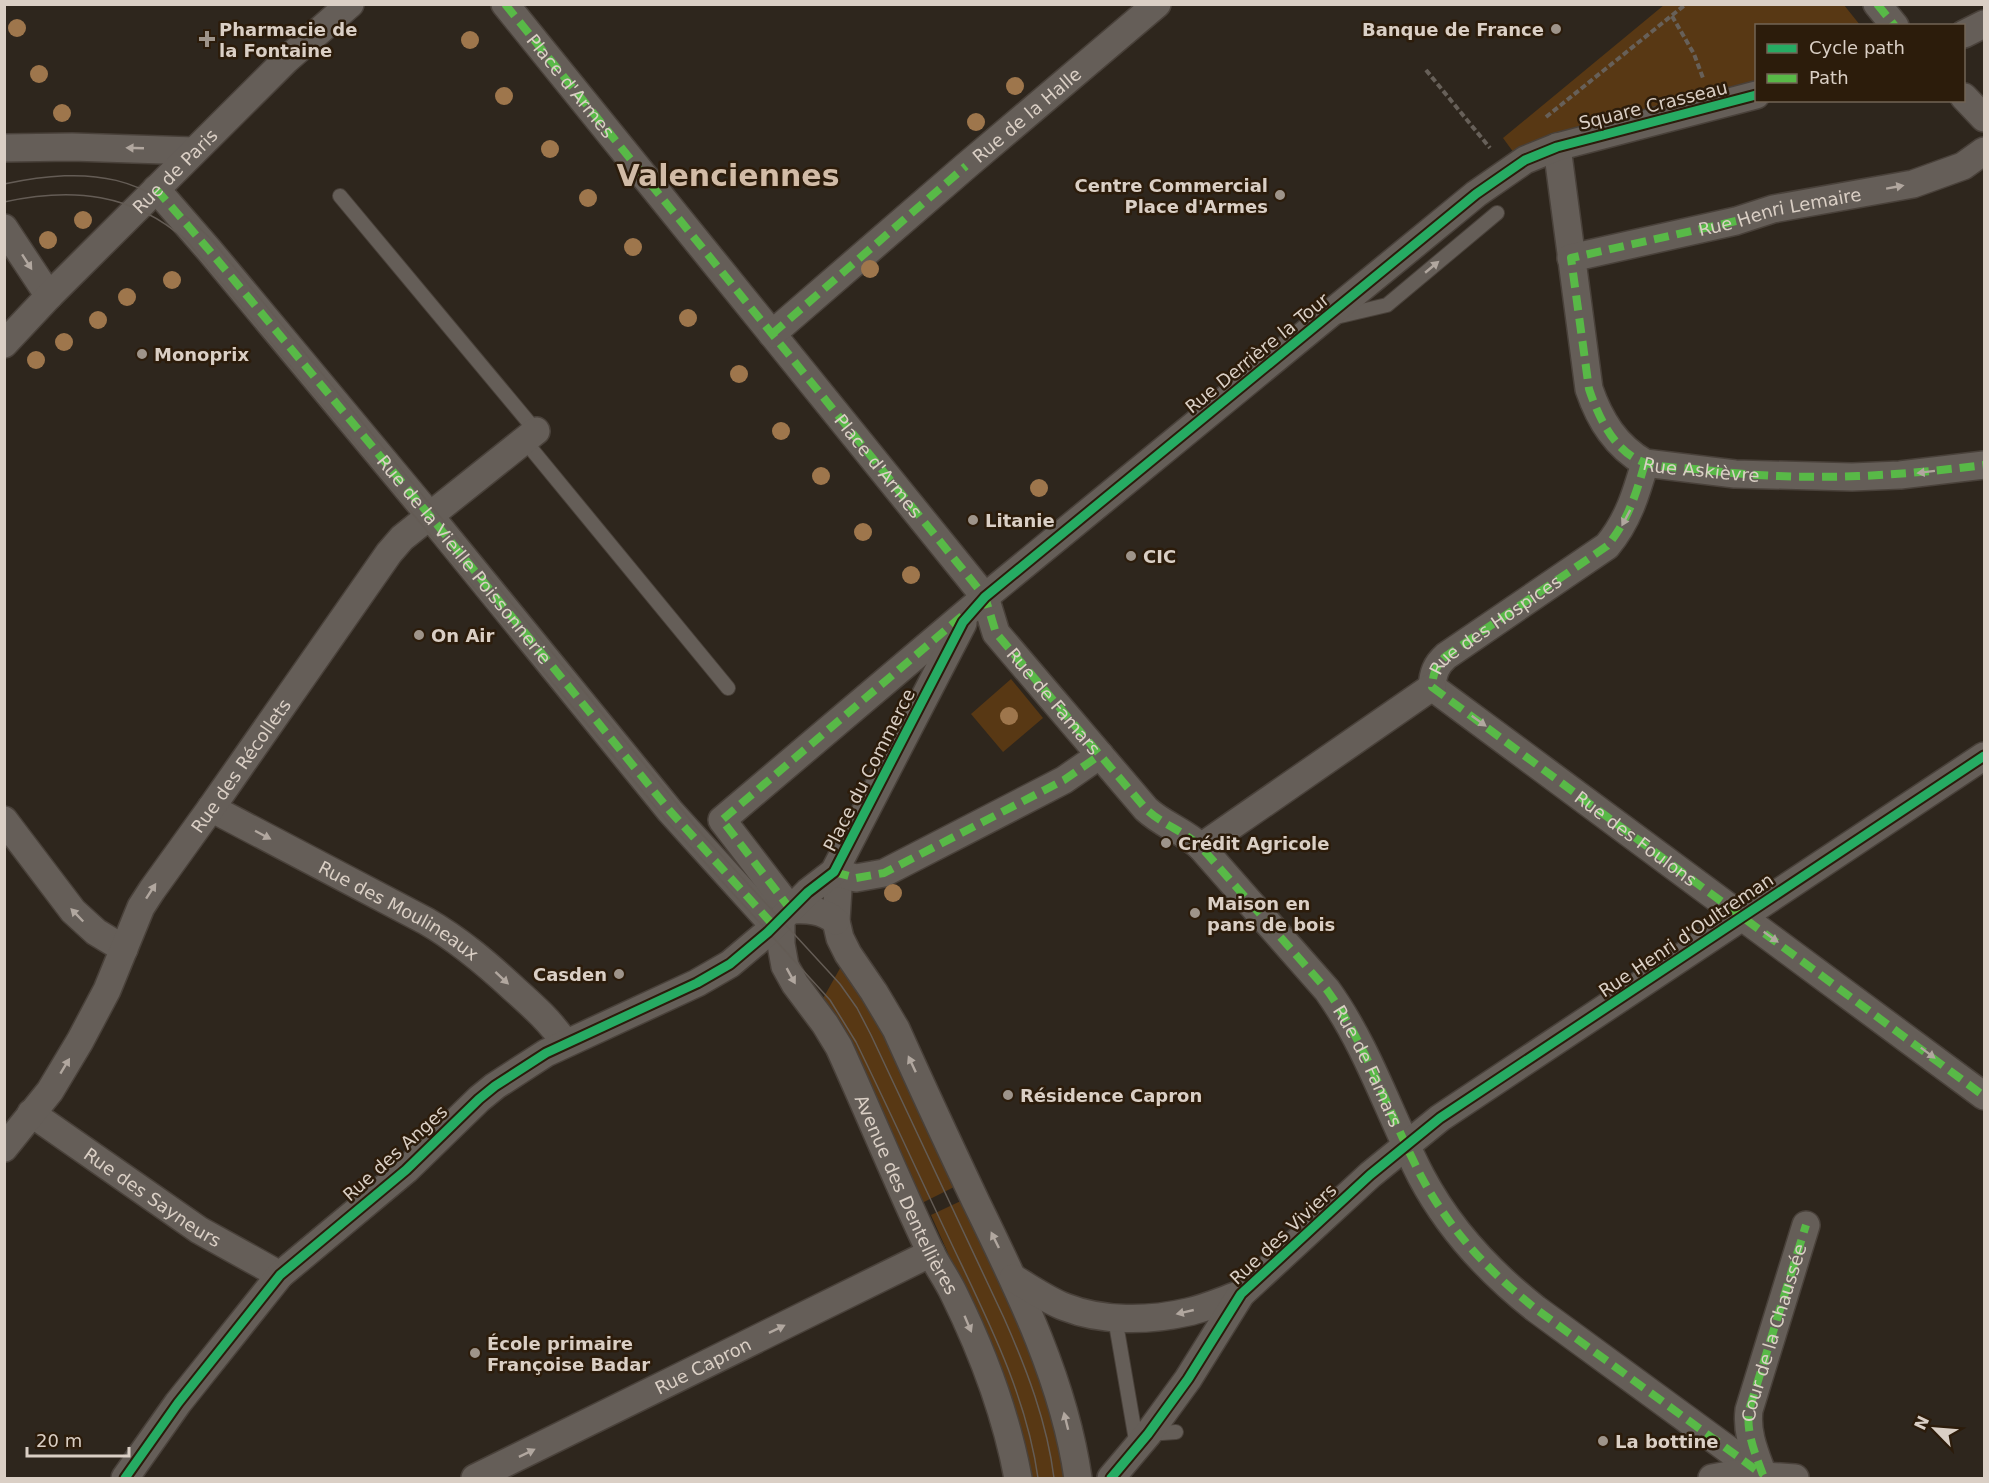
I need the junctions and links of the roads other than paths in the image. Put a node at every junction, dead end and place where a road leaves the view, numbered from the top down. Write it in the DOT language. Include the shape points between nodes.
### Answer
graph roads {
  1 [pos="350,4"];
  2 [pos="505,4"];
  3 [pos="1157,4"];
  4 [pos="1877,4"];
  5 [pos="1893,24"];
  6 [pos="1984,24"];
  7 [pos="1965,34"];
  8 [pos="1755,95"];
  9 [pos="1965,98"];
  10 [pos="1984,118"];
  11 [pos="1557,147"];
  12 [pos="4,148"];
  13 [pos="194,151"];
  14 [pos="1984,151"];
  15 [pos="156,189"];
  16 [pos="340,196"];
  17 [pos="1497,213"];
  18 [pos="4,228"];
  19 [pos="1571,258"];
  20 [pos="49,296"];
  21 [pos="1325,320"];
  22 [pos="772,334"];
  23 [pos="4,344"];
  24 [pos="530,436"];
  25 [pos="1645,463"];
  26 [pos="1984,465"];
  27 [pos="430,516"];
  28 [pos="985,597"];
  29 [pos="1432,687"];
  30 [pos="728,688"];
  31 [pos="1100,755"];
  32 [pos="1984,756"];
  33 [pos="211,808"];
  34 [pos="4,820"];
  35 [pos="1201,847"];
  36 [pos="834,872"];
  37 [pos="1744,917"];
  38 [pos="836,921"];
  39 [pos="776,924"];
  40 [pos="124,949"];
  41 [pos="564,1043"];
  42 [pos="1984,1095"];
  43 [pos="31,1113"];
  44 [pos="1407,1144"];
  45 [pos="4,1148"];
  46 [pos="1806,1225"];
  47 [pos="931,1253"];
  48 [pos="280,1275"];
  49 [pos="1013,1278"];
  50 [pos="1241,1294"];
  51 [pos="1115,1318"];
  52 [pos="1176,1432"];
  53 [pos="1143,1442"];
  54 [pos="1763,1475"];
  55 [pos="124,1479"];
  56 [pos="475,1479"];
  57 [pos="1018,1479"];
  58 [pos="1078,1479"];
  59 [pos="1112,1479"];
  60 [pos="1712,1479"];
  61 [pos="1795,1479"];
  1 -- 13 [label="street, Rue de Paris" via="286,60"];
  2 -- 22 [label="street, Place d'Armes"];
  3 -- 22 [label="street, Rue de la Halle"];
  4 -- 5 [label="street"];
  6 -- 7 [label="street"];
  8 -- 11 [label="street, Square Crasseau"];
  9 -- 10 [label="street"];
  11 -- 19 [label="street, Rue Askièvre"];
  11 -- 21 [label="street, Rue Derrière la Tour" via="1525,160 1476,194"];
  13 -- 12 [label="street, one-way"];
  13 -- 15 [label="street, Rue de Paris"];
  19 -- 14 [label="street, Rue Henri Lemaire, one-way" via="1773,209 1913,184 1963,166"];
  15 -- 20 [label="street, Rue de Paris"];
  15 -- 27 [label="street, Rue de la Vieille Poissonnerie"];
  16 -- 24 [label="lane"];
  21 -- 17 [label="lane, one-way" via="1388,305"];
  18 -- 20 [label="street, one-way"];
  19 -- 25 [label="street, Rue Askièvre" via="1594,405 1616,441"];
  20 -- 23 [label="street, Rue de Paris"];
  21 -- 28 [label="street, Rue Derrière la Tour"];
  22 -- 28 [label="street, Place d'Armes"];
  24 -- 27 [label="street, Rue des Récollets"];
  24 -- 30 [label="lane"];
  26 -- 25 [label="street, Rue Askièvre, one-way" via="1852,477 1735,474"];
  25 -- 29 [label="street, Rue des Hospices, one-way" via="1629,513 1607,546 1446,656 1433,674"];
  27 -- 33 [label="street, Rue des Récollets" via="389,553"];
  27 -- 39 [label="street, Rue de la Vieille Poissonnerie" via="670,811"];
  28 -- 31 [label="street, Rue de Famars" via="996,633"];
  28 -- 36 [label="street, Place du Commerce" via="963,622"];
  28 -- 39 [label="street, Place du Commerce" via="722,820"];
  29 -- 35 [label="street, Rue des Hospices"];
  29 -- 37 [label="street, Rue des Foulons, one-way"];
  31 -- 35 [label="street, Rue de Famars" via="1146,809"];
  31 -- 36 [label="street, Place du Commerce" via="1065,780 884,873 856,878"];
  32 -- 37 [label="street, Rue Henri d'Oultreman"];
  40 -- 33 [label="street, Rue des Récollets, one-way" via="141,907"];
  33 -- 41 [label="street, Rue des Moulineaux, one-way" via="460,942 543,1015"];
  40 -- 34 [label="street, one-way" via="73,912"];
  35 -- 44 [label="street, Rue de Famars" via="1340,1008 1363,1046"];
  36 -- 38 [label="street" via="838,889"];
  36 -- 39 [label="street, Place du Commerce"];
  37 -- 42 [label="street, Rue des Foulons, one-way"];
  37 -- 44 [label="street, Rue Henri d'Oultreman" via="1440,1118"];
  38 -- 39 [label="street" via="810,909"];
  49 -- 38 [label="street, one-way" via="896,1029 843,946"];
  39 -- 41 [label="street, Rue des Anges" via="737,960 715,973"];
  39 -- 47 [label="street, Avenue des Dentellières, one-way" via="785,966 839,1047"];
  43 -- 40 [label="street, Rue des Récollets, one-way" via="50,1091 89,1025"];
  41 -- 48 [label="street, Rue des Anges" via="495,1086 406,1170"];
  43 -- 45 [label="street, Rue des Récollets"];
  43 -- 48 [label="street, Rue des Sayneurs" via="199,1230"];
  44 -- 50 [label="street, Rue des Viviers"];
  44 -- 54 [label="street, Rue de Famars" via="1445,1216 1490,1270 1536,1310"];
  46 -- 54 [label="street, Cour de la Chaussée" via="1749,1410 1749,1434"];
  56 -- 47 [label="street, Rue Capron, one-way"];
  47 -- 57 [label="street, Avenue des Dentellières, one-way" via="993,1384"];
  48 -- 55 [label="street, Rue des Anges" via="178,1403"];
  49 -- 51 [label="street, Rue des Viviers" via="1064,1307"];
  58 -- 49 [label="street, one-way" via="1057,1389"];
  50 -- 51 [label="street, Rue des Viviers, one-way" via="1189,1312"];
  50 -- 53 [label="street, Rue des Viviers"];
  51 -- 53 [label="lane"];
  52 -- 53 [label="lane"];
  53 -- 59 [label="street, Rue des Viviers"];
  54 -- 60 [label="street" via="1734,1474"];
  54 -- 61 [label="street, Rue de Famars"];
}
